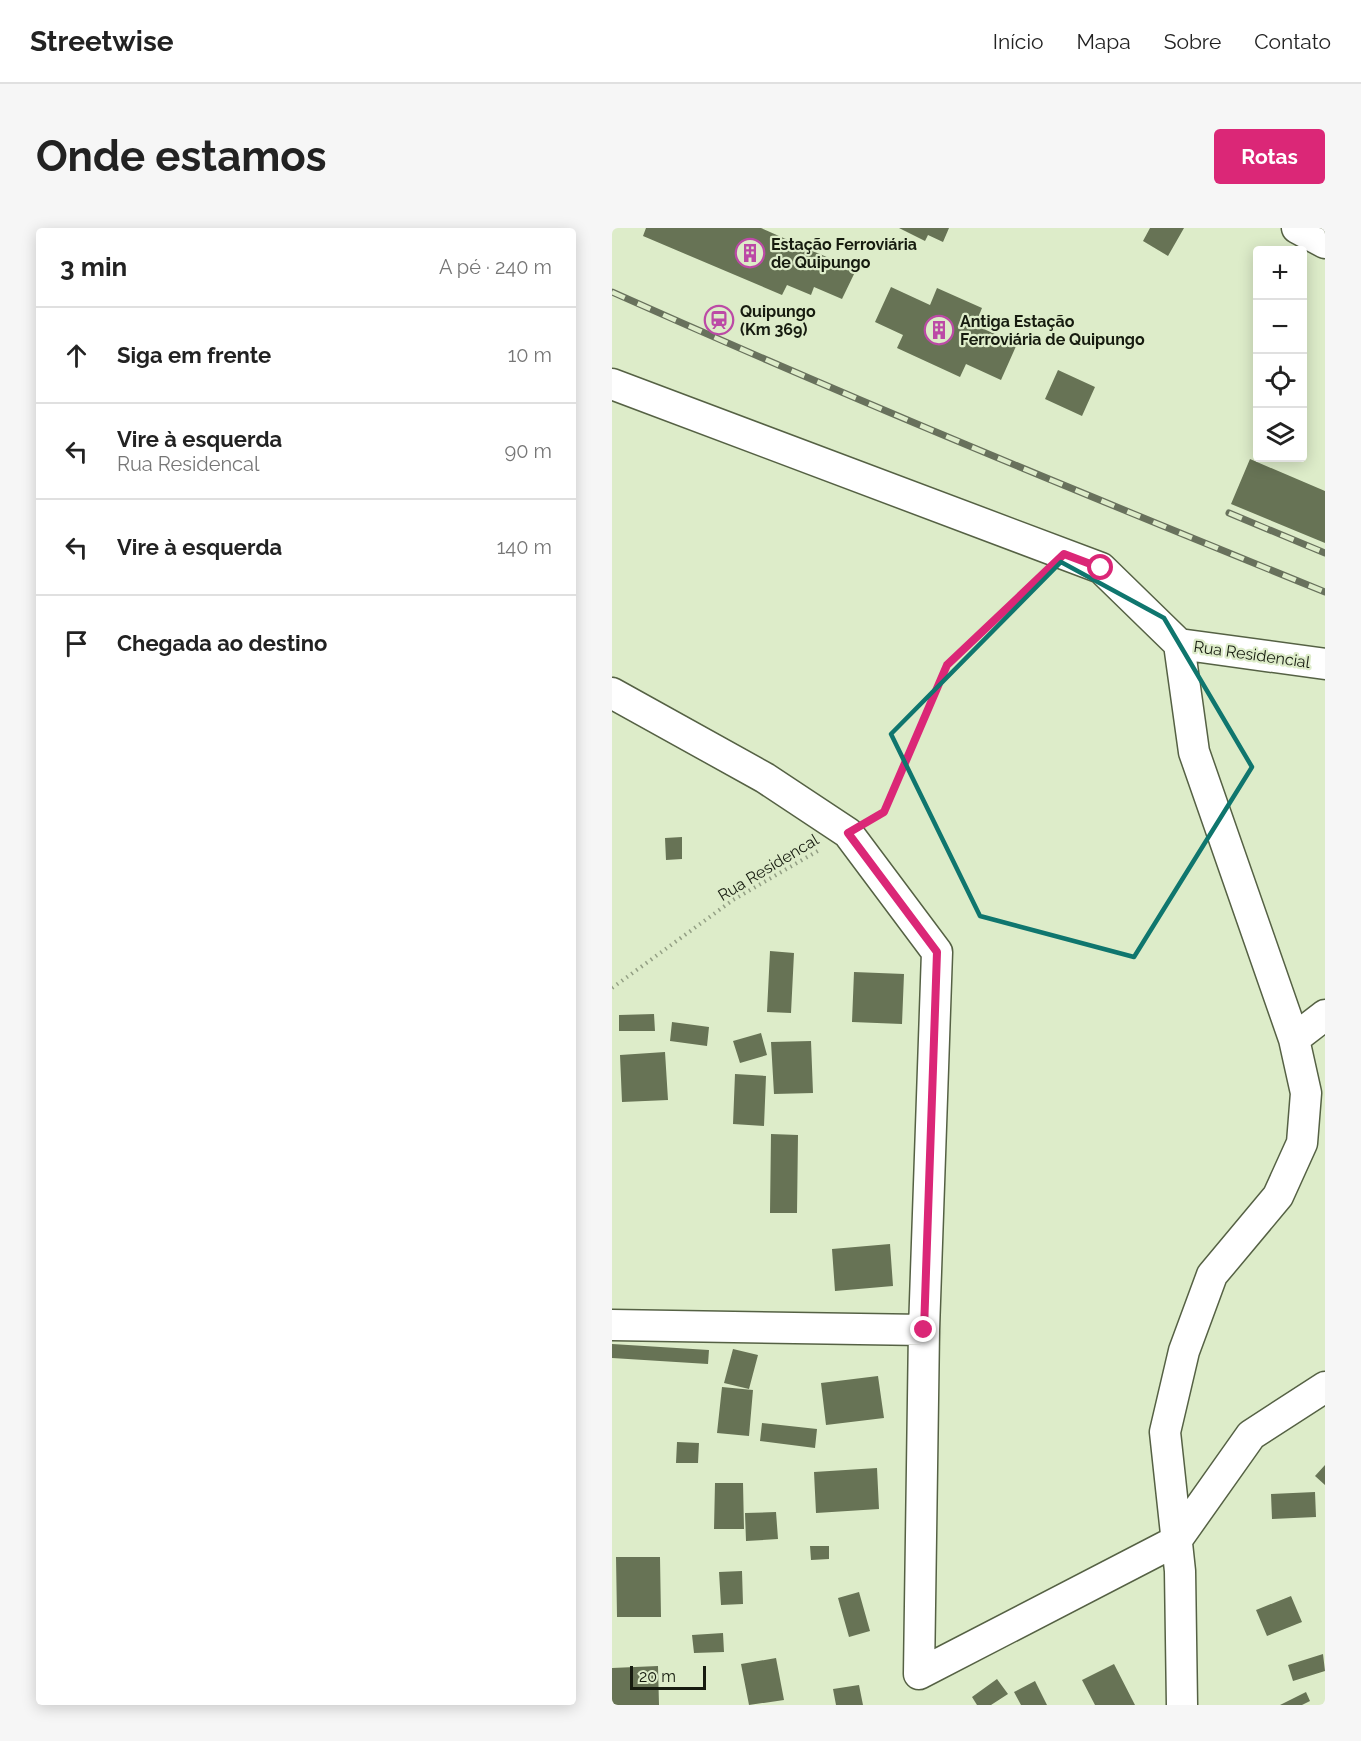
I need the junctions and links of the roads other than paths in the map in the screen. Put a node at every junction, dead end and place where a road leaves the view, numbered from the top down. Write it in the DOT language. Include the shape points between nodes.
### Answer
graph roads {
  1 [pos="1297,228"];
  2 [pos="1325,243"];
  3 [pos="612,384"];
  4 [pos="1179,644"];
  5 [pos="1325,664"];
  6 [pos="612,693"];
  7 [pos="1325,1015"];
  8 [pos="1294,1039"];
  9 [pos="1306,1093"];
  10 [pos="1325,1121"];
  11 [pos="612,1324"];
  12 [pos="924,1330"];
  13 [pos="1325,1387"];
  14 [pos="1176,1541"];
  15 [pos="1182,1705"];
  1 -- 2 [label="street"];
  3 -- 4 [label="street" via="1101,568"];
  4 -- 5 [label="street, Rua Residencial"];
  4 -- 8 [label="street" via="1194,752"];
  6 -- 12 [label="street" via="765,778 848,833 937,952"];
  7 -- 8 [label="street"];
  8 -- 9 [label="street"];
  9 -- 10 [label="street"];
  9 -- 14 [label="street" via="1302,1143 1278,1196 1212,1275 1184,1351 1165,1432"];
  11 -- 12 [label="street"];
  12 -- 14 [label="street" via="919,1674"];
  13 -- 14 [label="street" via="1251,1435"];
  14 -- 15 [label="street"];
}
